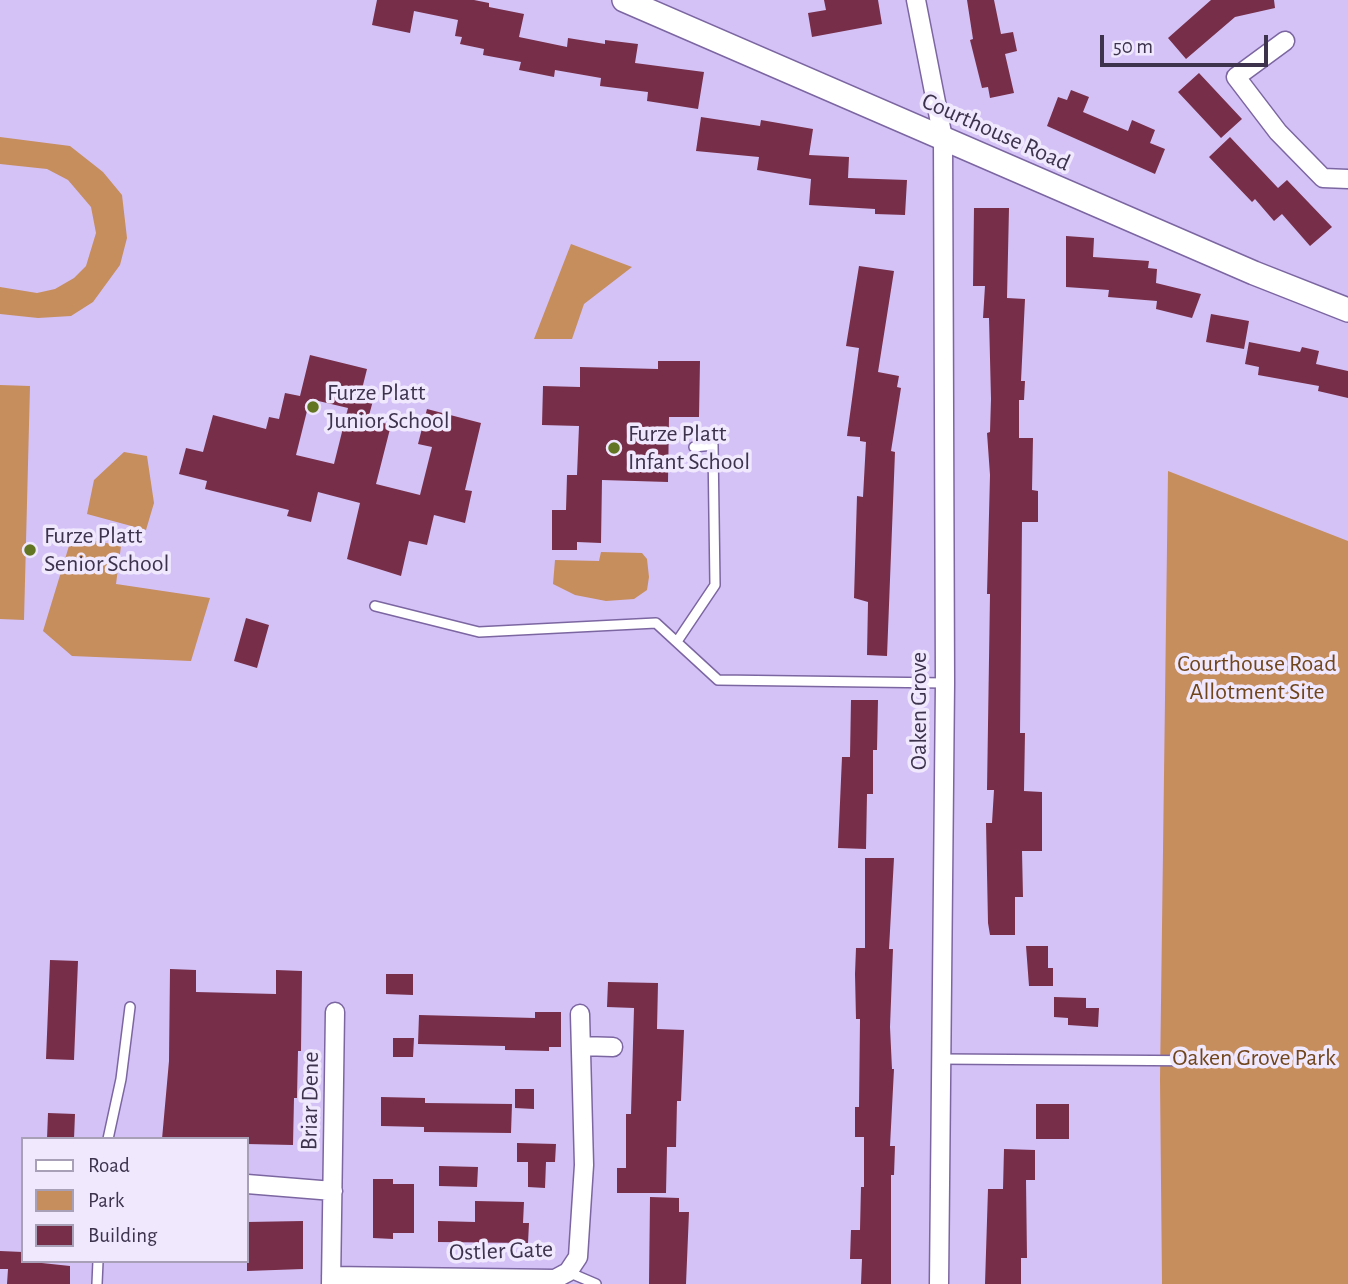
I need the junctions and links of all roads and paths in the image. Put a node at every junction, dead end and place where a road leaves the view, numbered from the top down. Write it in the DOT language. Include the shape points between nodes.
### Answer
graph roads {
  1 [pos="624,0"];
  2 [pos="916,0"];
  3 [pos="1285,41"];
  4 [pos="943,138"];
  5 [pos="1348,179"];
  6 [pos="1348,310"];
  7 [pos="694,447"];
  8 [pos="375,606"];
  9 [pos="678,640"];
  10 [pos="944,683"];
  11 [pos="130,1007"];
  12 [pos="335,1012"];
  13 [pos="580,1014"];
  14 [pos="580,1046"];
  15 [pos="613,1047"];
  16 [pos="940,1059"];
  17 [pos="1222,1061"];
  18 [pos="108,1137"];
  19 [pos="248,1184"];
  20 [pos="333,1191"];
  21 [pos="98,1263"];
  22 [pos="568,1272"];
  23 [pos="331,1280"];
  24 [pos="97,1284"];
  25 [pos="596,1284"];
  26 [pos="939,1284"];
  1 -- 4 [label="street, Courthouse Road"];
  2 -- 4 [label="street, Oaken Grove"];
  3 -- 5 [label="street" via="1236,77 1278,132 1323,178"];
  4 -- 6 [label="street, Courthouse Road"];
  4 -- 10 [label="street, Oaken Grove"];
  7 -- 9 [label="lane" via="713,445 715,585"];
  8 -- 9 [label="lane" via="479,632 656,623"];
  9 -- 10 [label="lane" via="718,680"];
  10 -- 16 [label="street, Oaken Grove"];
  11 -- 18 [label="lane"];
  12 -- 20 [label="street, Briar Dene"];
  13 -- 14 [label="street, Ostler Gate"];
  14 -- 15 [label="street"];
  14 -- 22 [label="street, Ostler Gate" via="584,1165 578,1257"];
  16 -- 17 [label="lane"];
  16 -- 26 [label="street, Oaken Grove"];
  19 -- 20 [label="street"];
  20 -- 23 [label="street, Briar Dene"];
  21 -- 24 [label="lane"];
  22 -- 23 [label="street, Ostler Gate" via="555,1279"];
  22 -- 25 [label="lane"];
}
